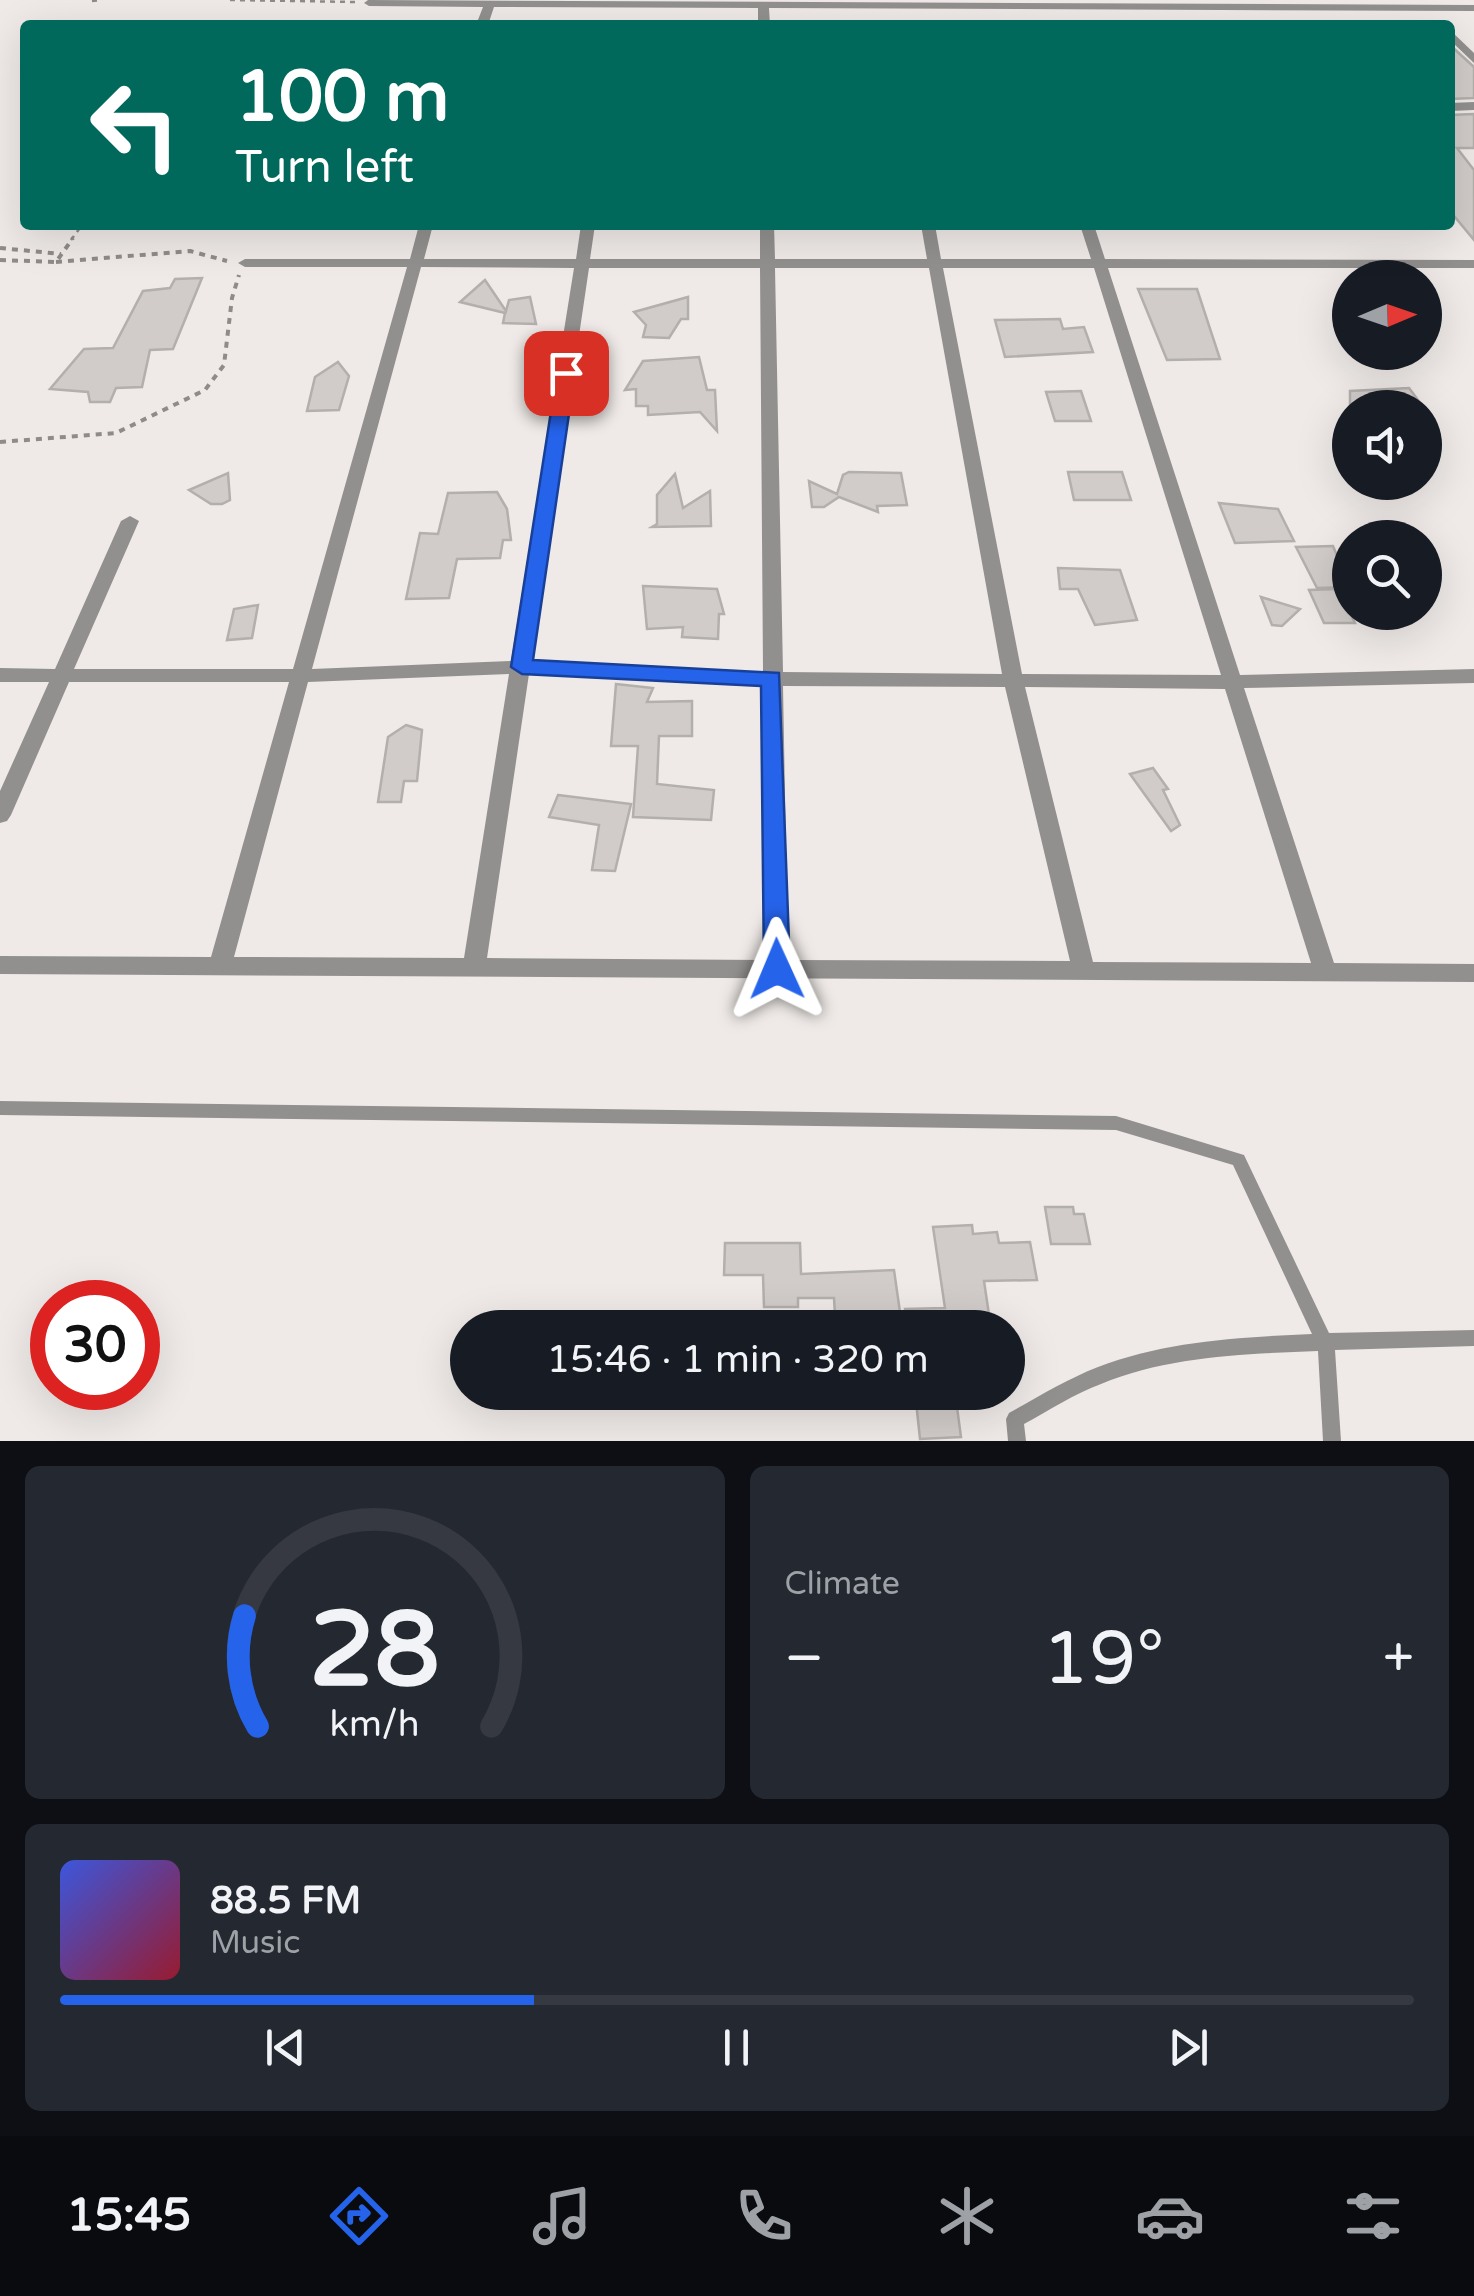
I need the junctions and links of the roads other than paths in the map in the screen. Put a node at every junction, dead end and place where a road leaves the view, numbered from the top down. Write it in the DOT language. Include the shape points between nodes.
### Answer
graph roads {
  1 [pos="490,1"];
  2 [pos="369,3"];
  3 [pos="764,3"];
  4 [pos="1016,5"];
  5 [pos="1469,8"];
  6 [pos="764,20"];
  7 [pos="1455,39"];
  8 [pos="1474,60"];
  9 [pos="425,230"];
  10 [pos="587,230"];
  11 [pos="768,230"];
  12 [pos="929,230"];
  13 [pos="1089,230"];
  14 [pos="245,263"];
  15 [pos="417,263"];
  16 [pos="582,263"];
  17 [pos="768,263"];
  18 [pos="934,263"];
  19 [pos="1100,264"];
  20 [pos="1474,264"];
  21 [pos="130,521"];
  22 [pos="522,667"];
  23 [pos="0,675"];
  24 [pos="62,676"];
  25 [pos="303,676"];
  26 [pos="1474,676"];
  27 [pos="772,679"];
  28 [pos="1014,680"];
  29 [pos="1234,682"];
  30 [pos="0,815"];
  31 [pos="0,965"];
  32 [pos="220,966"];
  33 [pos="474,967"];
  34 [pos="777,969"];
  35 [pos="1325,972"];
  36 [pos="1084,973"];
  37 [pos="1474,973"];
  38 [pos="0,1108"];
  39 [pos="1474,1338"];
  40 [pos="1326,1345"];
  41 [pos="1017,1441"];
  42 [pos="1332,1441"];
  1 -- 2 [label="street"];
  1 -- 3 [label="street"];
  3 -- 4 [label="street"];
  3 -- 6 [label="street"];
  4 -- 5 [label="street"];
  7 -- 8 [label="street"];
  9 -- 15 [label="street"];
  10 -- 16 [label="street"];
  11 -- 17 [label="street"];
  12 -- 18 [label="street"];
  13 -- 19 [label="street"];
  14 -- 15 [label="street"];
  15 -- 16 [label="street"];
  15 -- 25 [label="street"];
  16 -- 17 [label="street"];
  16 -- 22 [label="street"];
  17 -- 18 [label="street"];
  17 -- 27 [label="street"];
  18 -- 19 [label="street"];
  18 -- 28 [label="street"];
  19 -- 20 [label="street"];
  19 -- 29 [label="street"];
  21 -- 24 [label="street"];
  22 -- 25 [label="street"];
  22 -- 27 [label="street"];
  22 -- 33 [label="street"];
  23 -- 24 [label="street"];
  24 -- 25 [label="street"];
  24 -- 30 [label="street"];
  25 -- 32 [label="street"];
  26 -- 29 [label="street"];
  27 -- 28 [label="street"];
  27 -- 34 [label="street"];
  28 -- 29 [label="street"];
  28 -- 36 [label="street"];
  29 -- 35 [label="street"];
  31 -- 32 [label="street"];
  32 -- 33 [label="street"];
  33 -- 34 [label="street"];
  34 -- 36 [label="street"];
  35 -- 36 [label="street"];
  35 -- 37 [label="street"];
  38 -- 40 [label="lane" via="1116,1123 1238,1160"];
  39 -- 40 [label="lane"];
  40 -- 41 [label="lane" via="1216,1350 1104,1374 1015,1419"];
  40 -- 42 [label="lane"];
}
